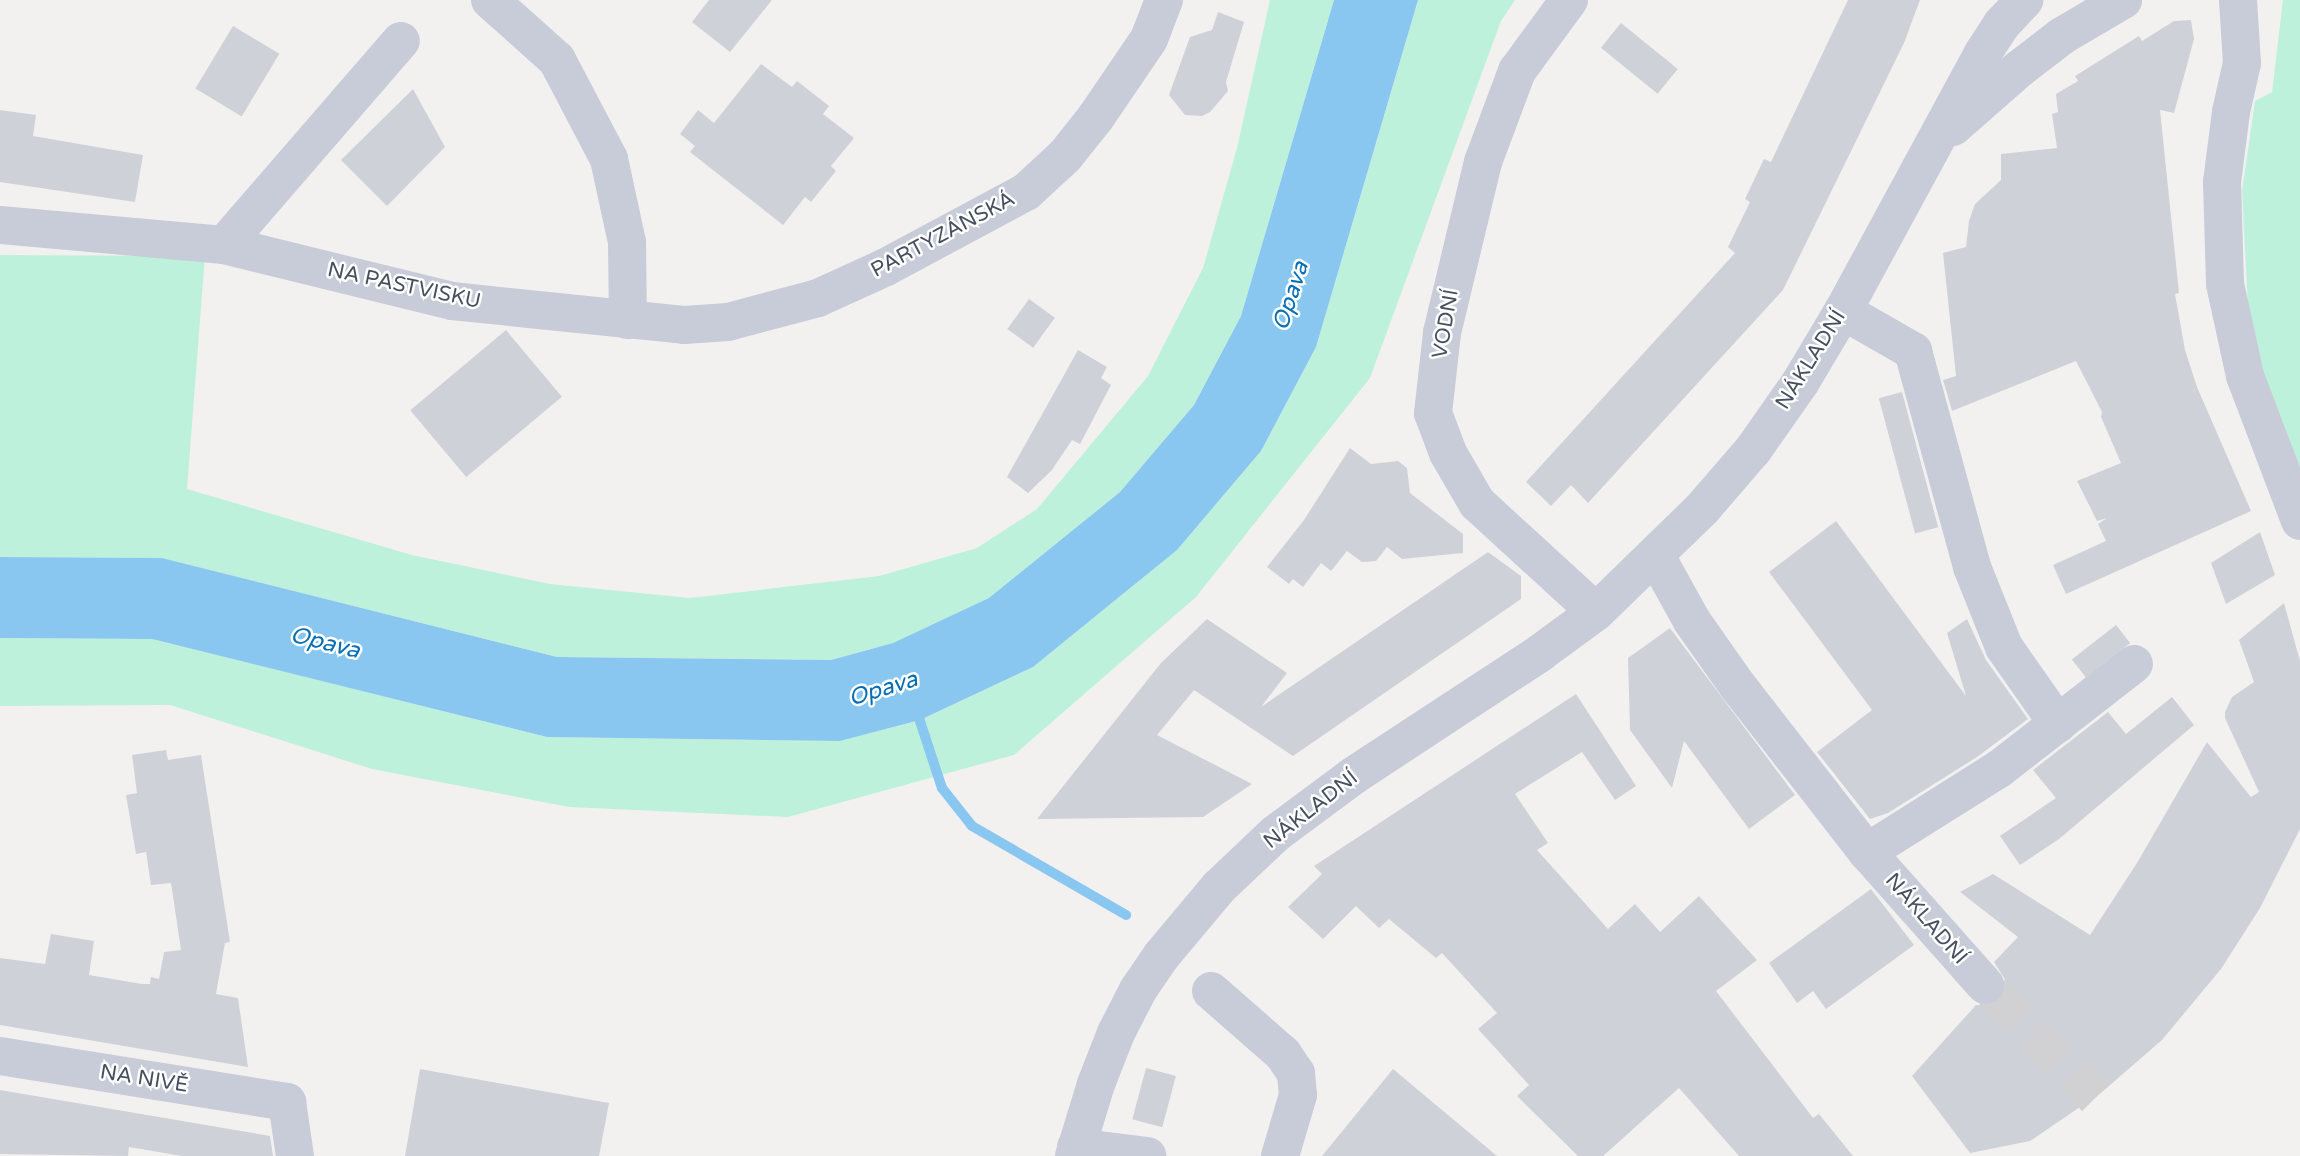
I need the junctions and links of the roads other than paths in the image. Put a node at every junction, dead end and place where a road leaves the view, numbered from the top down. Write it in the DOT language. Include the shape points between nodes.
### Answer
graph roads {
  1 [pos="490,0"];
  2 [pos="1164,0"];
  3 [pos="1569,0"];
  4 [pos="2024,0"];
  5 [pos="2123,0"];
  6 [pos="2238,0"];
  7 [pos="401,41"];
  8 [pos="1935,142"];
  9 [pos="0,225"];
  10 [pos="224,245"];
  11 [pos="1843,311"];
  12 [pos="628,320"];
  13 [pos="2300,521"];
  14 [pos="1656,556"];
  15 [pos="1596,612"];
  16 [pos="2134,664"];
  17 [pos="2057,724"];
  18 [pos="1867,852"];
  19 [pos="1985,985"];
  20 [pos="1211,991"];
  21 [pos="0,1056"];
  22 [pos="1075,1151"];
  23 [pos="295,1156"];
  24 [pos="1147,1156"];
  25 [pos="1280,1156"];
  1 -- 12 [label="street" via="557,60 609,159 626,242"];
  2 -- 12 [label="street, PARTYZÁNSKÁ" via="1149,39 1096,117 1065,156 1026,192 818,298 728,322 684,325"];
  3 -- 15 [label="street, VODNÍ" via="1517,71 1483,162 1442,333 1433,413 1448,453 1476,503"];
  4 -- 8 [label="street, NÁKLADNÍ" via="1983,52"];
  5 -- 8 [label="street, NÁKLADNÍ" via="2018,69"];
  6 -- 13 [label="street" via="2242,63 2222,182 2225,284 2245,376"];
  7 -- 10 [label="street"];
  8 -- 11 [label="street, NÁKLADNÍ"];
  9 -- 10 [label="street, NA PASTVISKU"];
  10 -- 12 [label="street, NA PASTVISKU" via="452,301"];
  11 -- 14 [label="street, NÁKLADNÍ" via="1753,450"];
  11 -- 17 [label="street" via="1913,351 1972,567 2004,647"];
  14 -- 15 [label="street, NÁKLADNÍ"];
  14 -- 18 [label="street, NÁKLADNÍ" via="1692,621 1737,685"];
  15 -- 22 [label="street, NÁKLADNÍ" via="1353,776 1275,834 1219,887 1139,990 1116,1033"];
  16 -- 17 [label="street, NÁKLADNÍ"];
  17 -- 18 [label="street, NÁKLADNÍ" via="1999,769"];
  18 -- 19 [label="street, NÁKLADNÍ"];
  20 -- 25 [label="street" via="1283,1054 1296,1073 1298,1095"];
  21 -- 23 [label="street, NA NIVĚ" via="287,1102"];
  22 -- 24 [label="street"];
}
